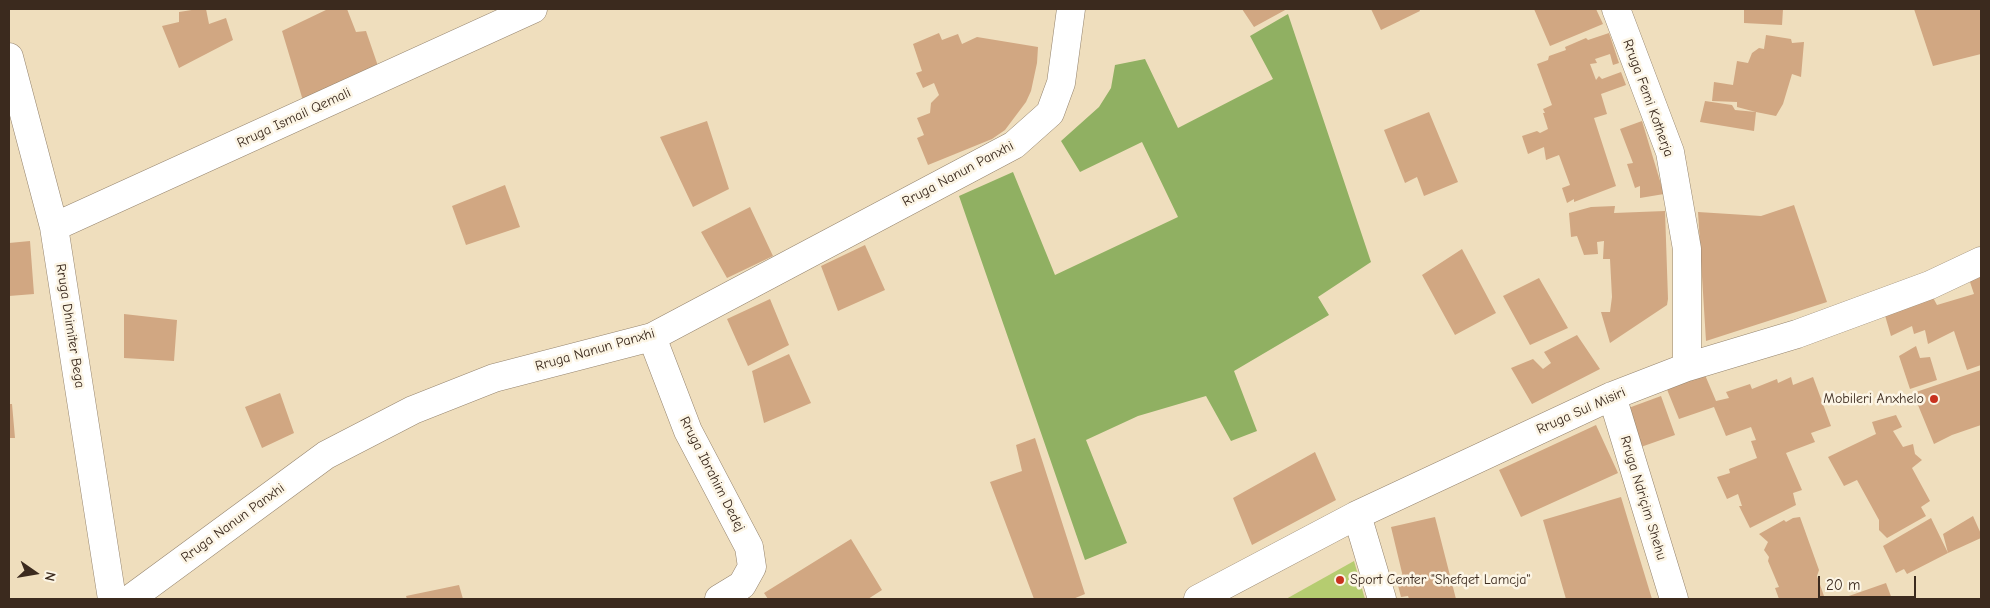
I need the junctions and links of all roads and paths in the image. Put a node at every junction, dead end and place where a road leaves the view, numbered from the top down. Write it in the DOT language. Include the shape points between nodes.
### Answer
graph roads {
  1 [pos="533,9"];
  2 [pos="1071,9"];
  3 [pos="1616,9"];
  4 [pos="9,57"];
  5 [pos="54,228"];
  6 [pos="1981,261"];
  7 [pos="652,336"];
  8 [pos="1686,367"];
  9 [pos="1612,396"];
  10 [pos="1357,515"];
  11 [pos="112,599"];
  12 [pos="130,599"];
  13 [pos="719,599"];
  14 [pos="1198,599"];
  15 [pos="1382,599"];
  16 [pos="1674,599"];
  1 -- 5 [label="street, Rruga Ismail Qemali"];
  2 -- 7 [label="street, Rruga Nanun Panxhi" via="1061,83 1050,113 1014,145"];
  3 -- 8 [label="street, Rruga Femi Kotherja" via="1670,152 1687,248"];
  4 -- 5 [label="street, Rruga Dhimiter Bega"];
  5 -- 11 [label="street, Rruga Dhimiter Bega"];
  6 -- 8 [label="street, Rruga Sul Misiri" via="1930,285 1797,334"];
  7 -- 12 [label="street, Rruga Nanun Panxhi" via="494,378 413,410 326,455"];
  7 -- 13 [label="street, Rruga Ibrahim Dedej" via="688,431 749,546 752,567 742,585"];
  8 -- 9 [label="street, Rruga Sul Misiri"];
  9 -- 10 [label="street, Rruga Sul Misiri"];
  9 -- 16 [label="street, Rruga Ndriçim Shehu"];
  10 -- 14 [label="street, Rruga Sul Misiri"];
  10 -- 15 [label="street"];
}
